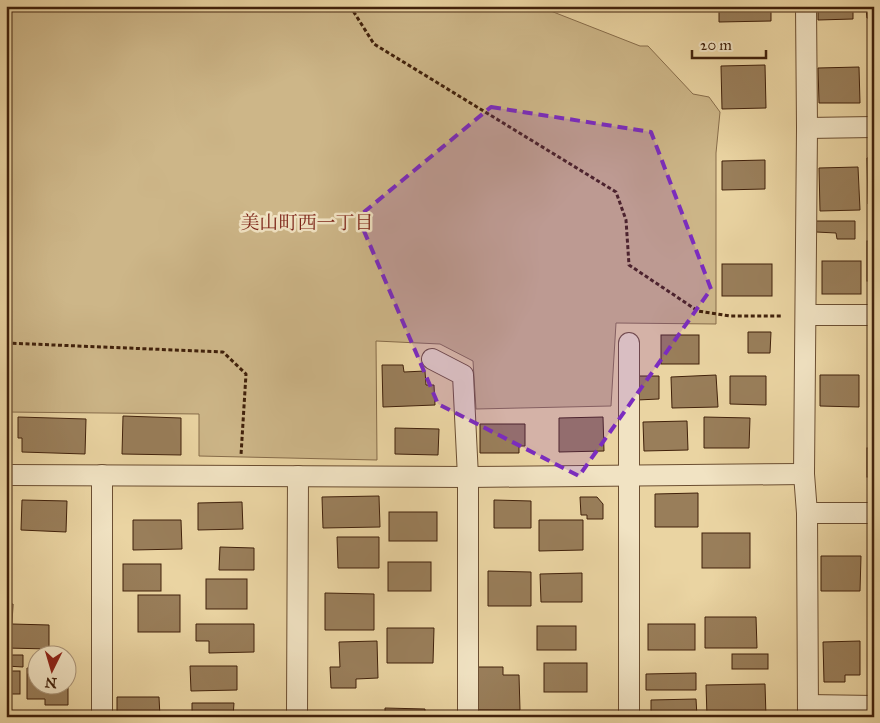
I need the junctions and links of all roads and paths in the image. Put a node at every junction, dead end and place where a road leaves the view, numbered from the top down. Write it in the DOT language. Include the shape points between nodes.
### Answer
graph roads {
  1 [pos="350,6"];
  2 [pos="806,6"];
  3 [pos="874,127"];
  4 [pos="808,128"];
  5 [pos="807,315"];
  6 [pos="874,315"];
  7 [pos="6,343"];
  8 [pos="629,343"];
  9 [pos="432,359"];
  10 [pos="804,474"];
  11 [pos="102,475"];
  12 [pos="240,475"];
  13 [pos="629,475"];
  14 [pos="6,476"];
  15 [pos="298,476"];
  16 [pos="468,476"];
  17 [pos="874,512"];
  18 [pos="807,513"];
  19 [pos="874,706"];
  20 [pos="808,711"];
  21 [pos="102,717"];
  22 [pos="297,717"];
  23 [pos="468,717"];
  24 [pos="629,717"];
  1 -- 5 [label="path" via="374,44 616,192 626,220 630,265 698,311 730,316"];
  2 -- 4 [label="street"];
  3 -- 4 [label="street"];
  4 -- 5 [label="street"];
  5 -- 6 [label="street"];
  5 -- 10 [label="street"];
  7 -- 12 [label="path" via="224,352 246,374"];
  8 -- 13 [label="street"];
  9 -- 16 [label="street" via="464,375"];
  10 -- 13 [label="street"];
  10 -- 18 [label="street"];
  11 -- 12 [label="street"];
  11 -- 14 [label="street"];
  11 -- 21 [label="street"];
  12 -- 15 [label="street"];
  13 -- 16 [label="street"];
  13 -- 24 [label="street"];
  15 -- 16 [label="street"];
  15 -- 22 [label="street"];
  16 -- 23 [label="street"];
  17 -- 18 [label="street"];
  18 -- 20 [label="street"];
  19 -- 20 [label="street"];
}
